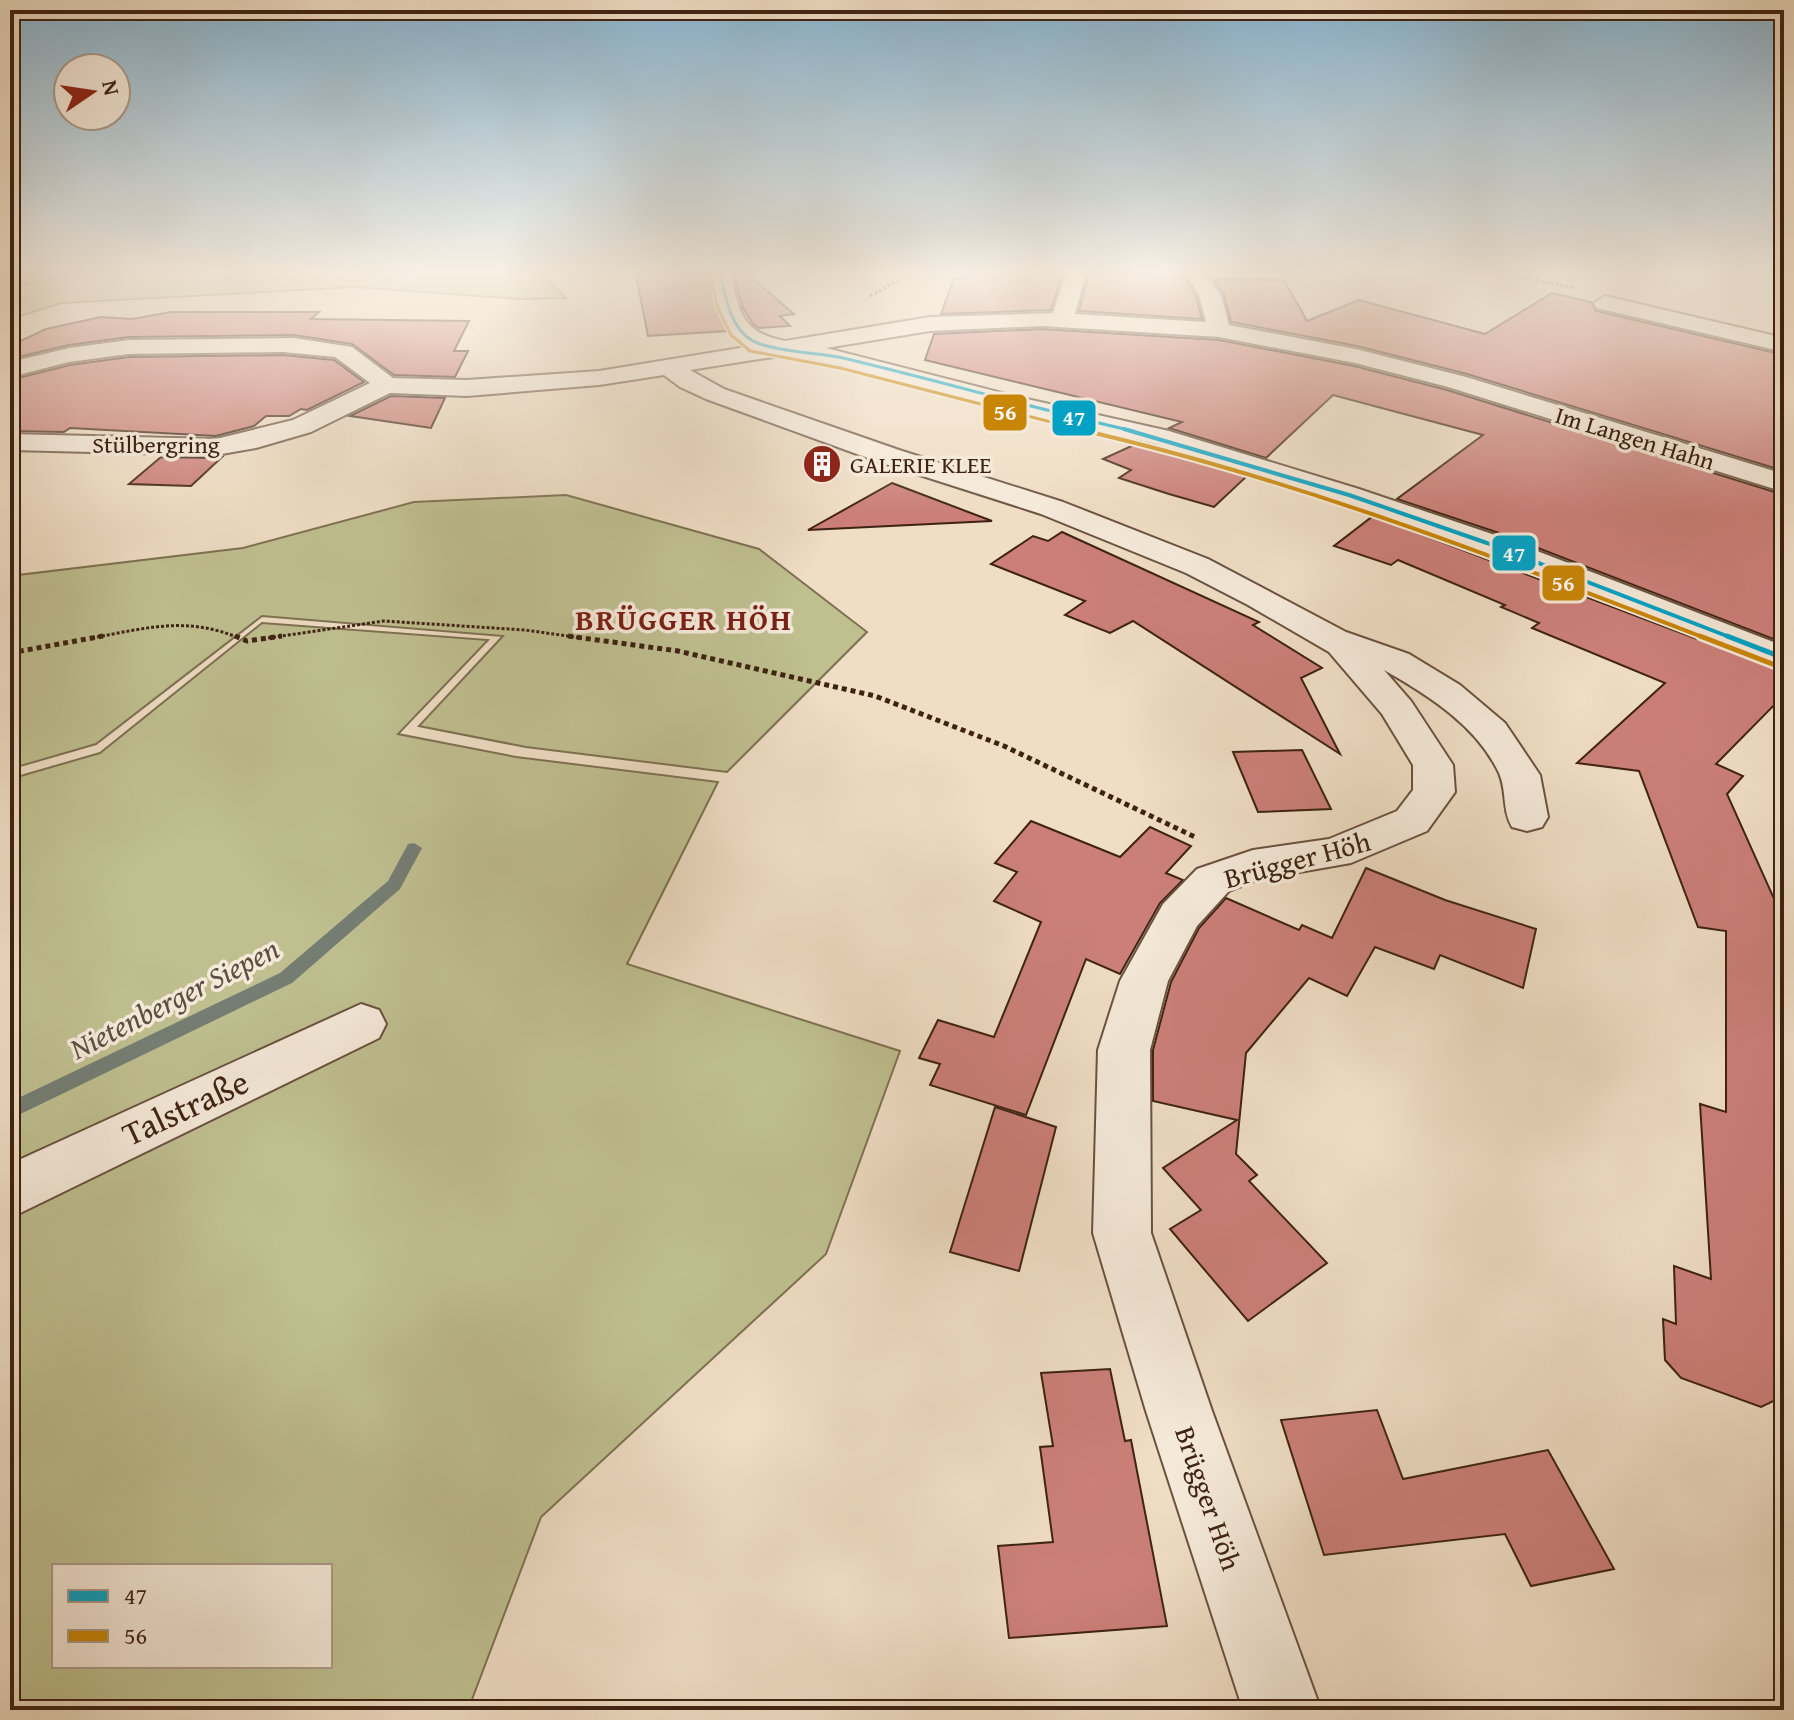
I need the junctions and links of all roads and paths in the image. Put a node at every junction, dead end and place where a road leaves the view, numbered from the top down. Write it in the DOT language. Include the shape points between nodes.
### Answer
graph roads {
  1 [pos="86,352"];
  2 [pos="341,352"];
  3 [pos="758,352"];
  4 [pos="813,352"];
  5 [pos="1336,352"];
  6 [pos="671,368"];
  7 [pos="10,370"];
  8 [pos="386,385"];
  9 [pos="10,442"];
  10 [pos="1784,483"];
  11 [pos="1330,637"];
  12 [pos="10,653"];
  13 [pos="1784,658"];
  14 [pos="1527,817"];
  15 [pos="1253,865"];
  16 [pos="361,1024"];
  17 [pos="10,1193"];
  18 [pos="1282,1710"];
  1 -- 7 [label="street"];
  2 -- 8 [label="street"];
  3 -- 6 [label="street, Stülbergring"];
  4 -- 13 [label="street" via="1159,437 1334,490"];
  5 -- 10 [label="street, Im Langen Hahn" via="1457,382"];
  6 -- 8 [label="street, Stülbergring" via="467,388"];
  6 -- 11 [label="street, Brügger Höh" via="715,394 1052,508 1197,566"];
  8 -- 9 [label="street, Stülbergring" via="302,426 216,447"];
  11 -- 14 [label="street" via="1380,656 1454,698 1494,735 1520,775"];
  11 -- 15 [label="street, Brügger Höh" via="1398,709 1433,765 1434,792 1412,821 1377,838 1336,853"];
  12 -- 15 [label="path" via="167,624 213,627 247,641 384,621 525,630 678,651 875,696 1004,746"];
  15 -- 18 [label="street, Brügger Höh" via="1213,880 1179,916 1144,981 1124,1050 1122,1233"];
  16 -- 17 [label="street, Talstraße"];
}
